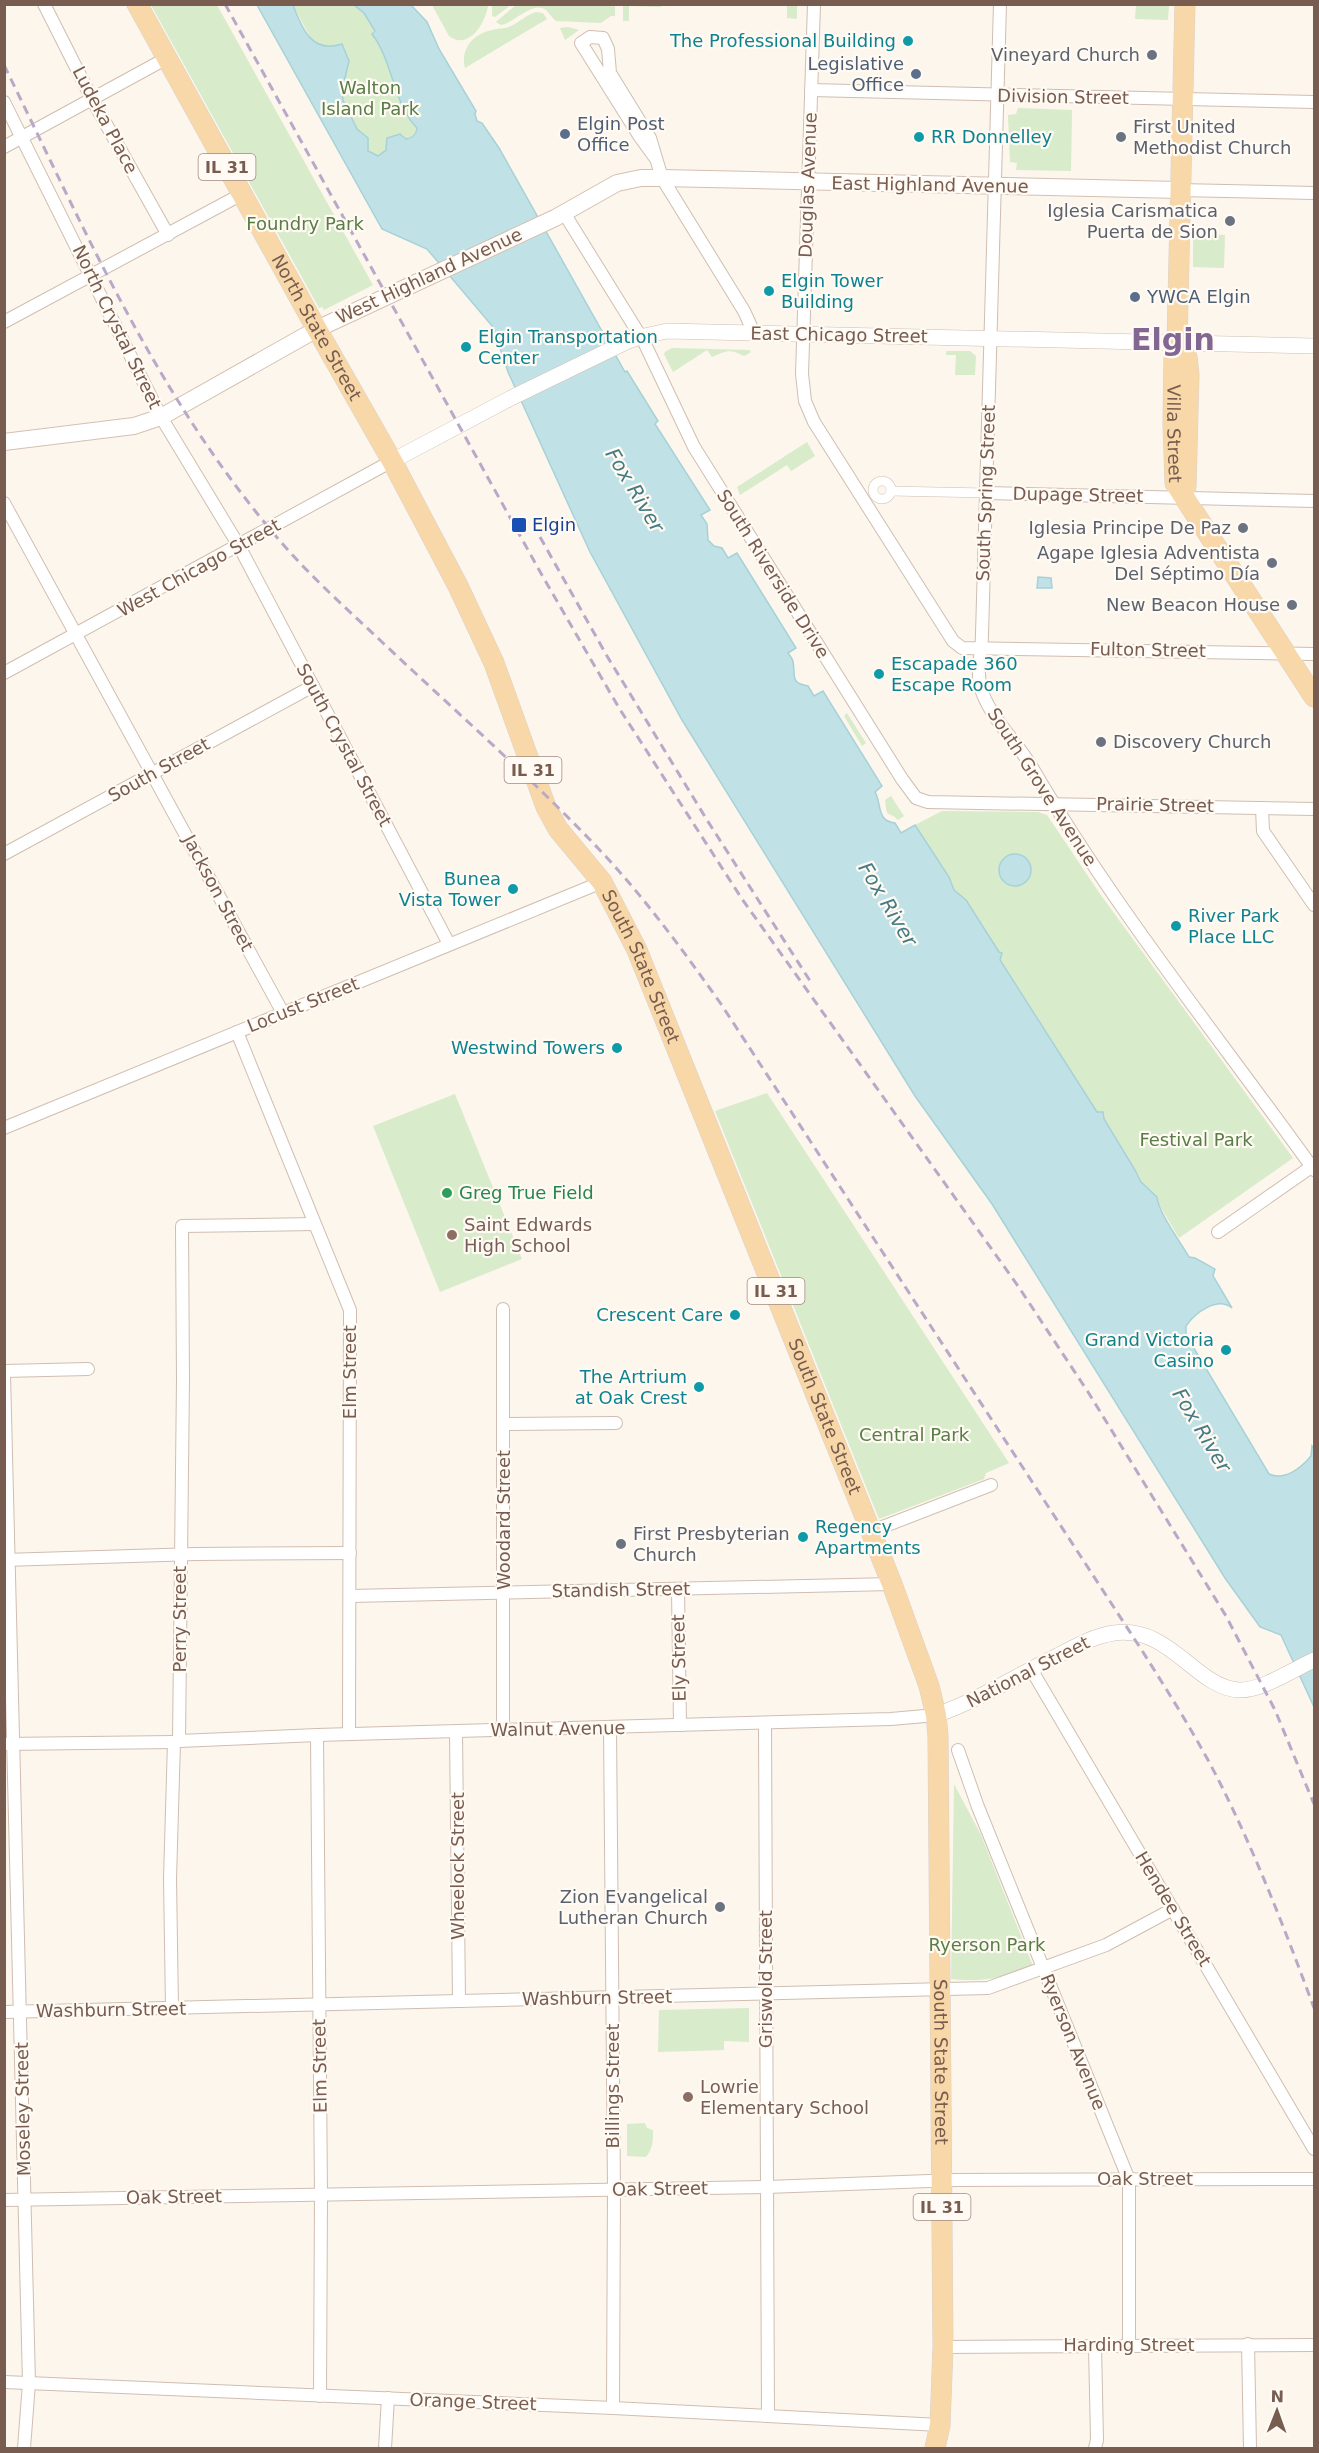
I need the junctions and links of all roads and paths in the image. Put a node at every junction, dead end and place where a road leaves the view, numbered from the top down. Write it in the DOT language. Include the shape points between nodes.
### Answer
graph roads {
  1 [pos="44,4"];
  2 [pos="137,4"];
  3 [pos="814,4"];
  4 [pos="1000,4"];
  5 [pos="1185,4"];
  6 [pos="167,58"];
  7 [pos="811,90"];
  8 [pos="998,95"];
  9 [pos="92,99"];
  10 [pos="1182,99"];
  11 [pos="4,102"];
  12 [pos="1314,102"];
  13 [pos="22,137"];
  14 [pos="4,147"];
  15 [pos="656,159"];
  16 [pos="662,178"];
  17 [pos="808,182"];
  18 [pos="996,187"];
  19 [pos="1179,190"];
  20 [pos="1314,193"];
  21 [pos="242,194"];
  22 [pos="560,216"];
  23 [pos="168,235"];
  24 [pos="91,275"];
  25 [pos="4,322"];
  26 [pos="317,329"];
  27 [pos="754,333"];
  28 [pos="804,333"];
  29 [pos="990,338"];
  30 [pos="633,339"];
  31 [pos="1177,343"];
  32 [pos="1314,346"];
  33 [pos="161,417"];
  34 [pos="4,442"];
  35 [pos="393,460"];
  36 [pos="986,493"];
  37 [pos="867,494"];
  38 [pos="1186,498"];
  39 [pos="1314,501"];
  40 [pos="4,503"];
  41 [pos="239,546"];
  42 [pos="75,635"];
  43 [pos="982,648"];
  44 [pos="1288,653"];
  45 [pos="1314,654"];
  46 [pos="4,673"];
  47 [pos="313,686"];
  48 [pos="1314,697"];
  49 [pos="153,774"];
  50 [pos="923,801"];
  51 [pos="1053,804"];
  52 [pos="1262,808"];
  53 [pos="1314,809"];
  54 [pos="4,854"];
  55 [pos="602,882"];
  56 [pos="1314,905"];
  57 [pos="449,944"];
  58 [pos="283,1013"];
  59 [pos="237,1032"];
  60 [pos="4,1128"];
  61 [pos="1314,1167"];
  62 [pos="314,1224"];
  63 [pos="1218,1232"];
  64 [pos="503,1309"];
  65 [pos="88,1369"];
  66 [pos="4,1372"];
  67 [pos="616,1422"];
  68 [pos="504,1424"];
  69 [pos="991,1485"];
  70 [pos="872,1531"];
  71 [pos="350,1553"];
  72 [pos="180,1555"];
  73 [pos="7,1560"];
  74 [pos="892,1584"];
  75 [pos="678,1590"];
  76 [pos="504,1592"];
  77 [pos="350,1596"];
  78 [pos="1314,1660"];
  79 [pos="1031,1669"];
  80 [pos="936,1715"];
  81 [pos="765,1723"];
  82 [pos="680,1725"];
  83 [pos="610,1727"];
  84 [pos="503,1730"];
  85 [pos="456,1731"];
  86 [pos="349,1734"];
  87 [pos="317,1735"];
  88 [pos="176,1742"];
  89 [pos="9,1744"];
  90 [pos="958,1750"];
  91 [pos="1173,1909"];
  92 [pos="1044,1969"];
  93 [pos="942,1988"];
  94 [pos="766,1994"];
  95 [pos="612,1998"];
  96 [pos="459,2001"];
  97 [pos="319,2005"];
  98 [pos="172,2008"];
  99 [pos="4,2012"];
  100 [pos="20,2012"];
  101 [pos="1314,2150"];
  102 [pos="1314,2179"];
  103 [pos="1129,2180"];
  104 [pos="942,2181"];
  105 [pos="767,2187"];
  106 [pos="614,2189"];
  107 [pos="321,2194"];
  108 [pos="4,2200"];
  109 [pos="25,2200"];
  110 [pos="1248,2344"];
  111 [pos="1314,2345"];
  112 [pos="1095,2346"];
  113 [pos="1129,2346"];
  114 [pos="943,2347"];
  115 [pos="4,2382"];
  116 [pos="29,2383"];
  117 [pos="320,2396"];
  118 [pos="388,2398"];
  119 [pos="613,2408"];
  120 [pos="768,2416"];
  121 [pos="940,2425"];
  122 [pos="24,2448"];
  123 [pos="385,2448"];
  124 [pos="935,2448"];
  125 [pos="1095,2448"];
  126 [pos="1250,2448"];
  1 -- 9 [label="street, Ludeka Place"];
  2 -- 6 [label="main road, North State Street / IL 31"];
  3 -- 7 [label="street, Douglas Avenue"];
  4 -- 8 [label="street, South Spring Street"];
  5 -- 10 [label="main road, Villa Street"];
  6 -- 9 [label="street"];
  6 -- 21 [label="main road, North State Street / IL 31"];
  7 -- 8 [label="street, Division Street"];
  7 -- 17 [label="street, Douglas Avenue"];
  8 -- 10 [label="street, Division Street"];
  8 -- 18 [label="street, South Spring Street"];
  9 -- 13 [label="street"];
  9 -- 23 [label="street, Ludeka Place"];
  10 -- 12 [label="street, Division Street"];
  10 -- 19 [label="main road, Villa Street"];
  11 -- 13 [label="street, North Crystal Street"];
  13 -- 14 [label="street"];
  13 -- 24 [label="street, North Crystal Street"];
  15 -- 15 [label="street" via="647,133 610,73 606,42 590,37 581,43"];
  15 -- 16 [label="street"];
  16 -- 17 [label="main road, East Highland Avenue"];
  16 -- 22 [label="main road, East Highland Avenue" via="617,183"];
  16 -- 27 [label="street"];
  17 -- 18 [label="main road, East Highland Avenue"];
  17 -- 28 [label="street, Douglas Avenue"];
  18 -- 19 [label="main road, East Highland Avenue"];
  18 -- 29 [label="street, South Spring Street"];
  19 -- 20 [label="street, East Highland Avenue"];
  19 -- 31 [label="main road, Villa Street"];
  21 -- 23 [label="street"];
  21 -- 26 [label="main road, North State Street / IL 31"];
  22 -- 26 [label="main road, West Highland Avenue"];
  22 -- 30 [label="street, South Riverside Drive"];
  23 -- 24 [label="street"];
  24 -- 25 [label="street"];
  24 -- 33 [label="street, North Crystal Street"];
  26 -- 33 [label="main road, West Highland Avenue"];
  26 -- 35 [label="main road, North State Street / IL 31"];
  27 -- 28 [label="street, East Chicago Street"];
  27 -- 30 [label="street, East Chicago Street" via="667,331"];
  28 -- 29 [label="street, East Chicago Street"];
  28 -- 37 [label="street, Douglas Avenue" via="805,401 811,416"];
  29 -- 31 [label="street, East Chicago Street"];
  29 -- 36 [label="street, South Spring Street"];
  30 -- 35 [label="street, East Chicago Street"];
  30 -- 50 [label="street, South Riverside Drive" via="694,447 902,779 912,794"];
  31 -- 32 [label="street, East Chicago Street"];
  31 -- 38 [label="main road, Villa Street" via="1174,468 1175,483"];
  33 -- 34 [label="main road, West Highland Avenue" via="134,426"];
  33 -- 41 [label="street, North Crystal Street"];
  35 -- 41 [label="street, West Chicago Street"];
  35 -- 55 [label="main road, South State Street / IL 31" via="477,624 546,807 558,829"];
  36 -- 37 [label="street" via="891,491 884,499"];
  36 -- 38 [label="street, Dupage Street"];
  36 -- 43 [label="street, South Spring Street"];
  37 -- 43 [label="street" via="953,641 962,648"];
  38 -- 39 [label="street, Dupage Street"];
  38 -- 44 [label="main road, Villa Street"];
  40 -- 42 [label="street, Jackson Street"];
  41 -- 42 [label="street, West Chicago Street"];
  41 -- 47 [label="street, South Crystal Street"];
  42 -- 46 [label="street, West Chicago Street"];
  42 -- 49 [label="street, Jackson Street"];
  43 -- 44 [label="street, Fulton Street"];
  43 -- 51 [label="street, South Grove Avenue" via="978,675 984,695"];
  44 -- 45 [label="street, Fulton Street"];
  44 -- 48 [label="main road, Villa Street"];
  47 -- 49 [label="street, South Street"];
  47 -- 57 [label="street, South Crystal Street"];
  49 -- 54 [label="street, South Street"];
  49 -- 58 [label="street, Jackson Street"];
  50 -- 51 [label="street, Prairie Street"];
  51 -- 52 [label="street, Prairie Street"];
  51 -- 61 [label="street, South Grove Avenue" via="1088,861"];
  52 -- 53 [label="street, Prairie Street"];
  52 -- 56 [label="street" via="1263,831"];
  55 -- 57 [label="street, Locust Street"];
  55 -- 70 [label="main road, South State Street / IL 31" via="641,960"];
  57 -- 58 [label="street, Locust Street"];
  58 -- 59 [label="street, Locust Street"];
  59 -- 60 [label="street, Locust Street"];
  59 -- 62 [label="street, Elm Street"];
  61 -- 63 [label="street"];
  62 -- 71 [label="street, Elm Street" via="350,1310"];
  62 -- 72 [label="street, Perry Street" via="182,1226"];
  64 -- 68 [label="street, Woodard Street"];
  65 -- 66 [label="street"];
  66 -- 73 [label="street, Moseley Street"];
  67 -- 68 [label="street"];
  68 -- 76 [label="street, Woodard Street"];
  69 -- 70 [label="street"];
  70 -- 74 [label="main road, South State Street / IL 31"];
  71 -- 72 [label="street"];
  71 -- 77 [label="street, Elm Street"];
  72 -- 73 [label="street"];
  72 -- 88 [label="street, Perry Street"];
  73 -- 89 [label="street, Moseley Street"];
  74 -- 75 [label="street, Standish Street"];
  74 -- 80 [label="main road, South State Street / IL 31" via="930,1686"];
  75 -- 76 [label="street, Standish Street"];
  75 -- 82 [label="street, Ely Street"];
  76 -- 77 [label="street, Standish Street"];
  76 -- 84 [label="street, Woodard Street"];
  77 -- 86 [label="street, Elm Street"];
  78 -- 79 [label="street, National Street" via="1255,1688 1240,1690 1217,1684 1153,1639 1123,1633 1086,1641"];
  79 -- 80 [label="street, National Street" via="960,1707"];
  79 -- 91 [label="street, Hendee Street"];
  80 -- 81 [label="street, Walnut Avenue"];
  80 -- 93 [label="main road, South State Street / IL 31"];
  81 -- 82 [label="street, Walnut Avenue"];
  81 -- 94 [label="street, Griswold Street"];
  82 -- 83 [label="street, Walnut Avenue"];
  83 -- 84 [label="street, Walnut Avenue"];
  83 -- 95 [label="street, Billings Street"];
  84 -- 85 [label="street, Walnut Avenue"];
  85 -- 86 [label="street, Walnut Avenue"];
  85 -- 96 [label="street, Wheelock Street"];
  86 -- 87 [label="street, Walnut Avenue"];
  87 -- 88 [label="street, Walnut Avenue"];
  87 -- 97 [label="street, Elm Street"];
  88 -- 89 [label="street, Walnut Avenue"];
  88 -- 98 [label="street, Perry Street" via="170,1879"];
  89 -- 100 [label="street, Moseley Street"];
  90 -- 92 [label="street, Ryerson Avenue"];
  91 -- 92 [label="street, Washburn Street" via="1106,1945"];
  91 -- 101 [label="street, Hendee Street"];
  92 -- 93 [label="street, Washburn Street" via="988,1988"];
  92 -- 103 [label="street, Ryerson Avenue"];
  93 -- 94 [label="street, Washburn Street"];
  93 -- 104 [label="main road, South State Street / IL 31"];
  94 -- 95 [label="street, Washburn Street"];
  94 -- 105 [label="street, Griswold Street"];
  95 -- 96 [label="street, Washburn Street"];
  95 -- 106 [label="street, Billings Street"];
  96 -- 97 [label="street, Washburn Street"];
  97 -- 98 [label="street, Washburn Street"];
  97 -- 107 [label="street, Elm Street"];
  98 -- 100 [label="street, Washburn Street"];
  99 -- 100 [label="street, Washburn Street"];
  100 -- 109 [label="street, Moseley Street"];
  102 -- 103 [label="street, Oak Street"];
  103 -- 104 [label="street, Oak Street"];
  103 -- 113 [label="street, Ryerson Avenue"];
  104 -- 105 [label="street, Oak Street"];
  104 -- 114 [label="main road, South State Street / IL 31"];
  105 -- 106 [label="street, Oak Street"];
  105 -- 120 [label="street, Griswold Street"];
  106 -- 107 [label="street, Oak Street"];
  106 -- 119 [label="street, Billings Street"];
  107 -- 109 [label="street, Oak Street"];
  107 -- 117 [label="street, Elm Street"];
  108 -- 109 [label="street, Oak Street"];
  109 -- 116 [label="street, Moseley Street"];
  110 -- 111 [label="street, Harding Street"];
  110 -- 113 [label="street, Harding Street"];
  110 -- 126 [label="street"];
  112 -- 113 [label="street, Harding Street"];
  112 -- 114 [label="street, Harding Street"];
  112 -- 125 [label="street"];
  114 -- 121 [label="main road, South State Street / IL 31"];
  115 -- 116 [label="street, Orange Street"];
  116 -- 117 [label="street, Orange Street"];
  116 -- 122 [label="street, Moseley Street"];
  117 -- 118 [label="street, Orange Street"];
  118 -- 119 [label="street, Orange Street"];
  118 -- 123 [label="street"];
  119 -- 120 [label="street, Orange Street"];
  120 -- 121 [label="street, Orange Street"];
  121 -- 124 [label="main road, South State Street / IL 31"];
}
